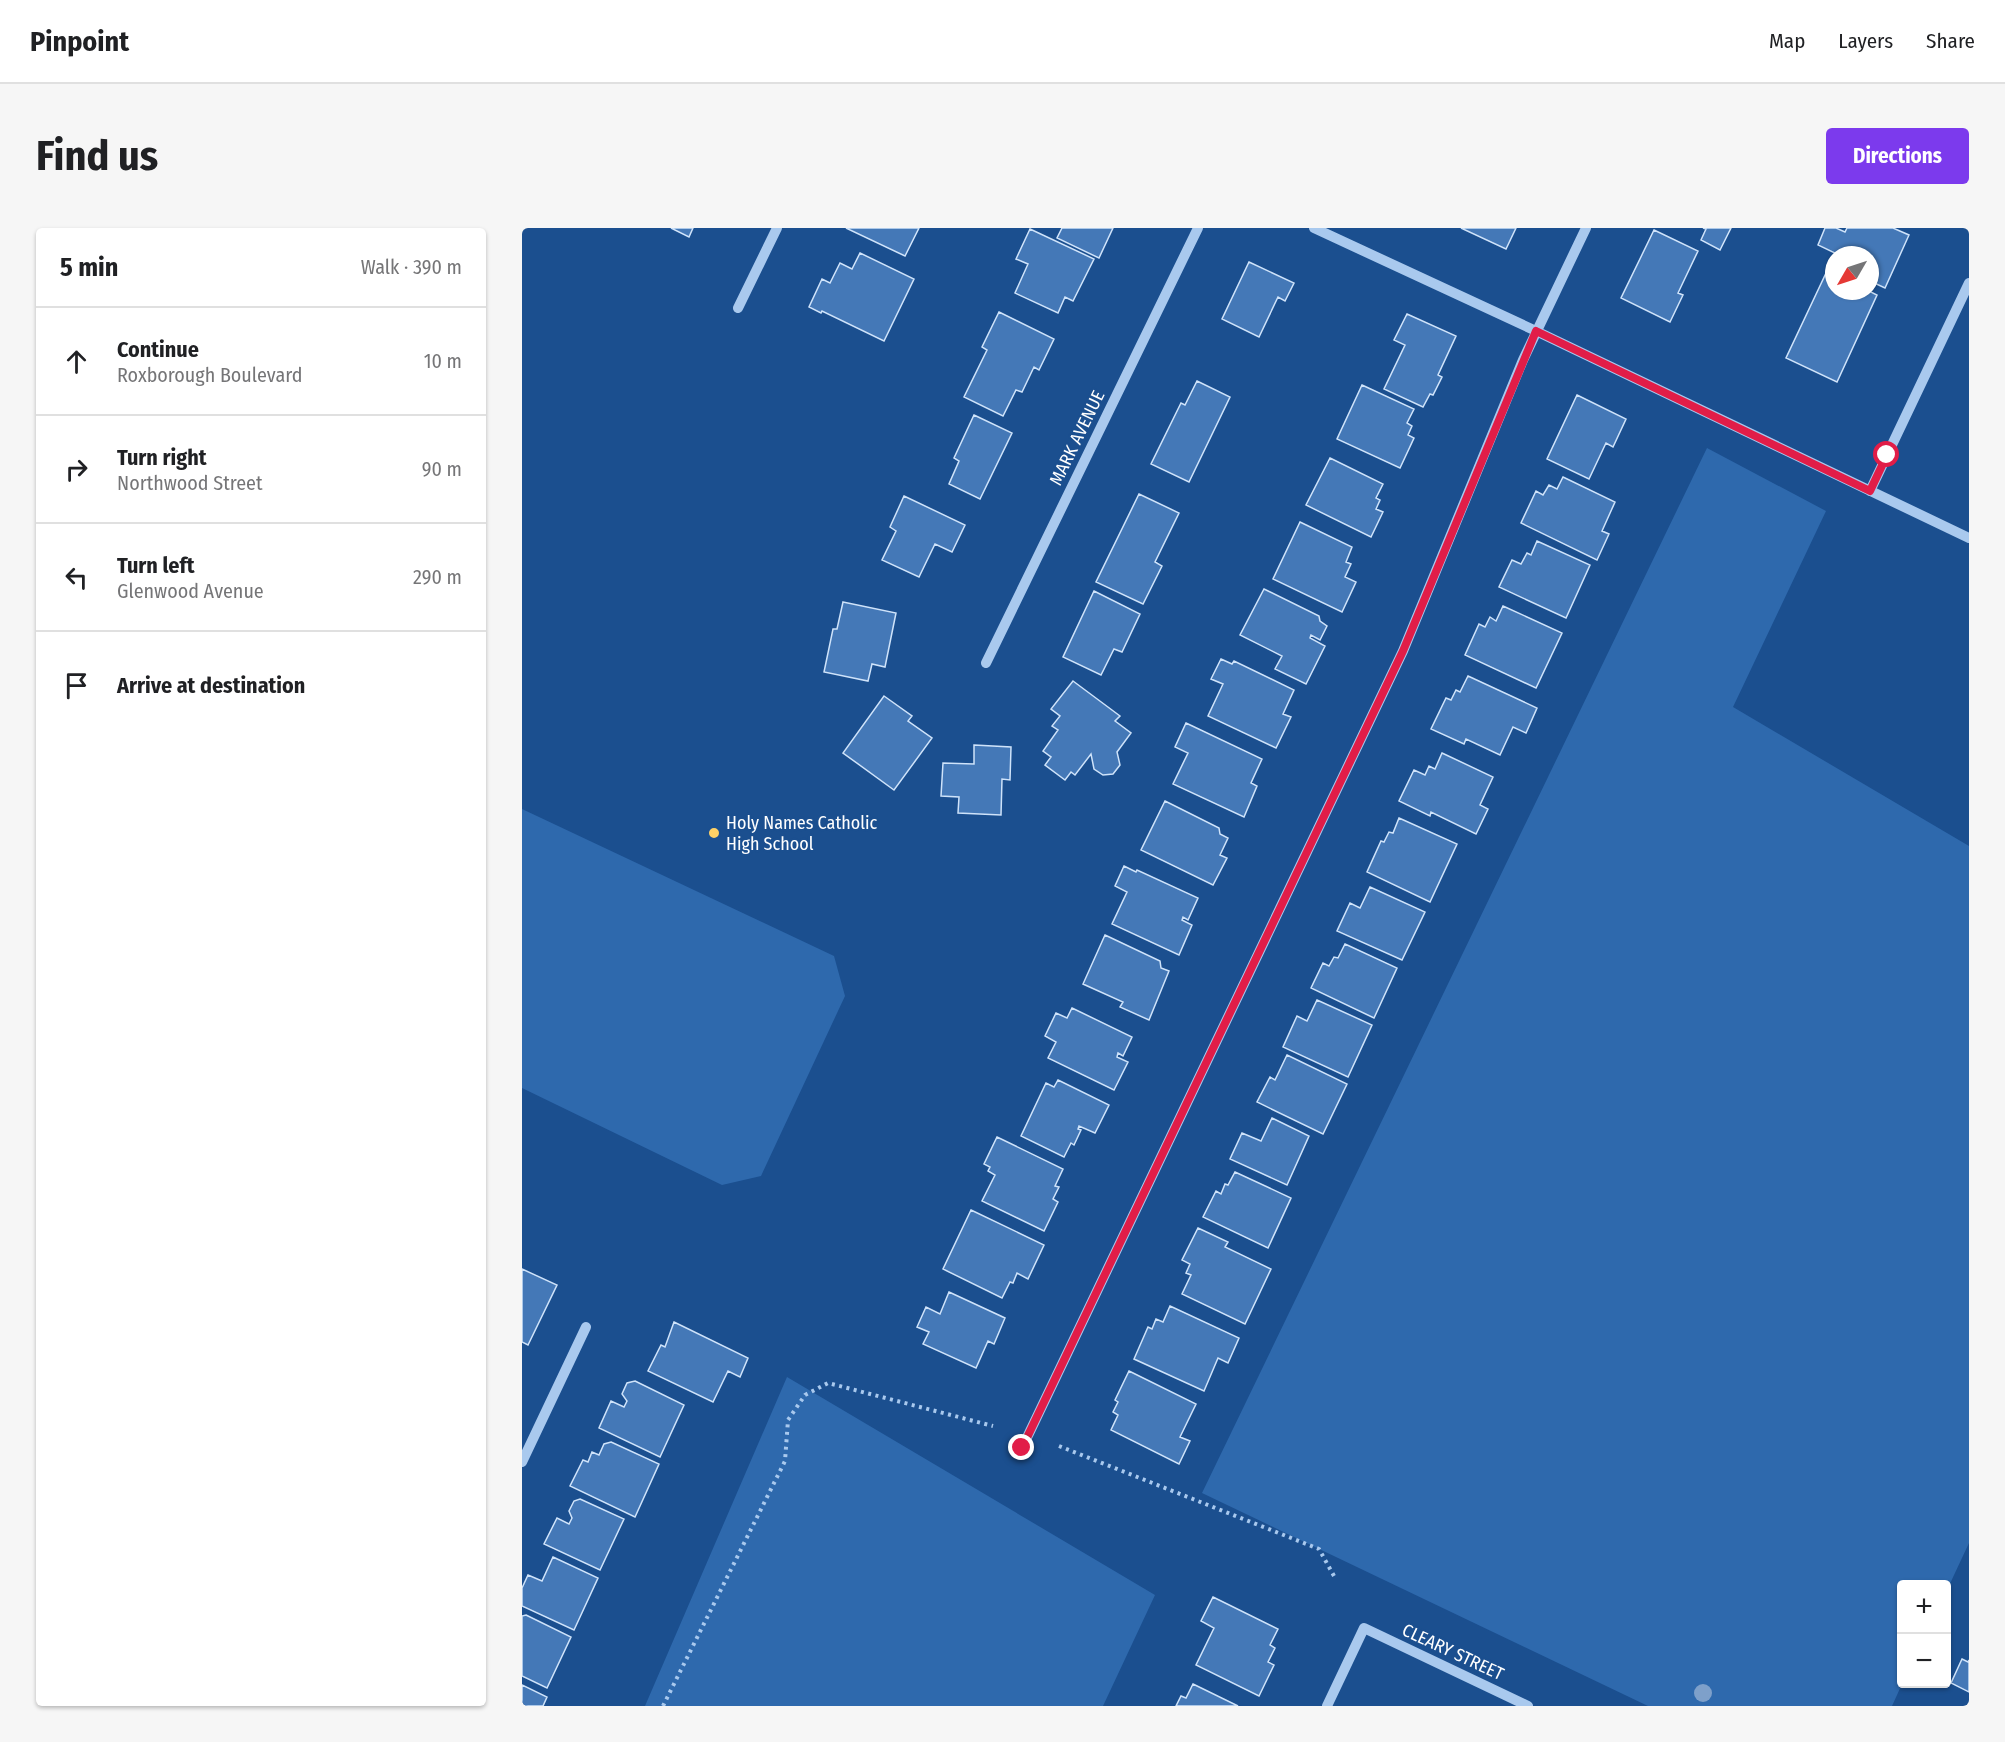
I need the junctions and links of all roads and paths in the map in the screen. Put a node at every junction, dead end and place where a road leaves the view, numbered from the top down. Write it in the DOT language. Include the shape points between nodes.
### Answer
graph roads {
  1 [pos="777,228"];
  2 [pos="1198,228"];
  3 [pos="1314,228"];
  4 [pos="1586,228"];
  5 [pos="1969,283"];
  6 [pos="738,308"];
  7 [pos="1536,331"];
  8 [pos="1870,491"];
  9 [pos="1969,538"];
  10 [pos="986,663"];
  11 [pos="586,1327"];
  12 [pos="993,1426"];
  13 [pos="526,1445"];
  14 [pos="1059,1446"];
  15 [pos="1022,1448"];
  16 [pos="522,1462"];
  17 [pos="1334,1575"];
  18 [pos="663,1706"];
  19 [pos="1327,1706"];
  20 [pos="1528,1706"];
  1 -- 6 [label="street"];
  2 -- 10 [label="street, MARK AVENUE"];
  3 -- 7 [label="street"];
  4 -- 7 [label="street"];
  5 -- 8 [label="street"];
  7 -- 8 [label="street"];
  7 -- 15 [label="street" via="1403,651"];
  8 -- 9 [label="street"];
  11 -- 13 [label="street"];
  12 -- 18 [label="path" via="828,1383 805,1395 788,1420 785,1461"];
  13 -- 16 [label="street"];
  14 -- 17 [label="path" via="1319,1549"];
  19 -- 20 [label="street, CLEARY STREET" via="1364,1628"];
}
